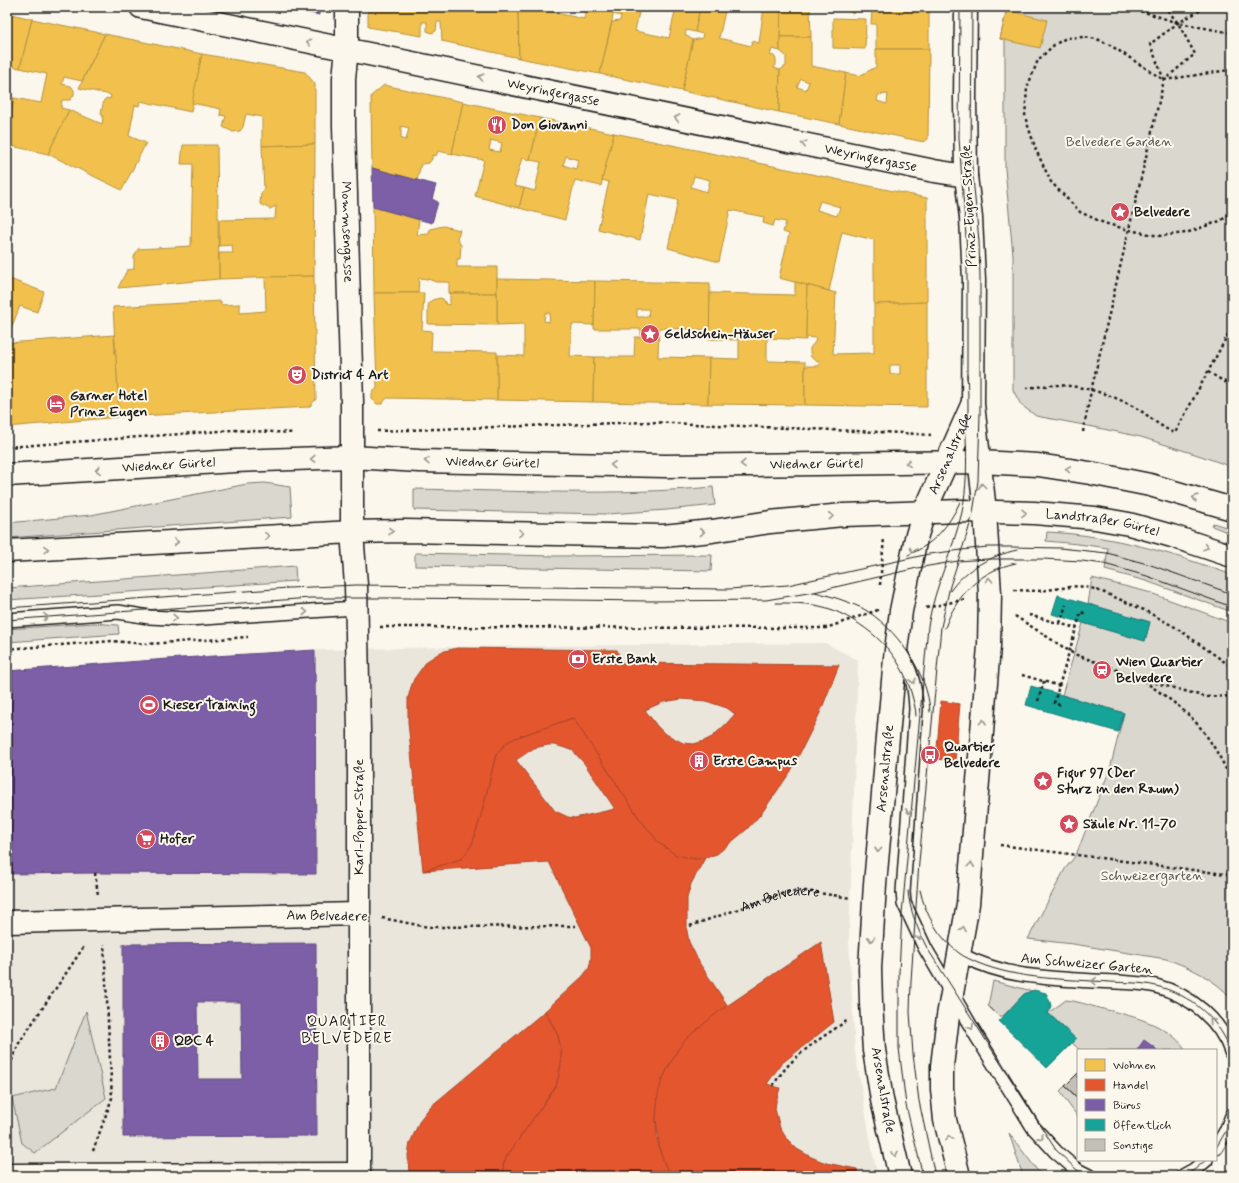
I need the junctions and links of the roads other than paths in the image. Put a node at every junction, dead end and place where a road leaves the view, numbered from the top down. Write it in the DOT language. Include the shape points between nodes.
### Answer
graph roads {
  1 [pos="141,7"];
  2 [pos="347,7"];
  3 [pos="966,7"];
  4 [pos="348,49"];
  5 [pos="966,176"];
  6 [pos="973,404"];
  7 [pos="352,457"];
  8 [pos="947,462"];
  9 [pos="979,462"];
  10 [pos="7,475"];
  11 [pos="1232,509"];
  12 [pos="976,511"];
  13 [pos="924,513"];
  14 [pos="352,532"];
  15 [pos="7,551"];
  16 [pos="1232,556"];
  17 [pos="356,618"];
  18 [pos="7,620"];
  19 [pos="896,646"];
  20 [pos="358,914"];
  21 [pos="7,922"];
  22 [pos="959,954"];
  23 [pos="952,993"];
  24 [pos="1232,1054"];
  25 [pos="1232,1116"];
  26 [pos="1217,1146"];
  27 [pos="1205,1161"];
  28 [pos="7,1175"];
  29 [pos="359,1175"];
  30 [pos="900,1176"];
  31 [pos="959,1176"];
  32 [pos="1089,1176"];
  33 [pos="1183,1176"];
  4 -- 1 [label="main road, Weyringergasse, one-way"];
  2 -- 4 [label="main road, Mommsengasse"];
  3 -- 5 [label="main road, Prinz-Eugen-Straße"];
  5 -- 4 [label="main road, Weyringergasse, one-way"];
  4 -- 7 [label="main road, Mommsengasse" via="344,78 344,126"];
  5 -- 6 [label="main road, Prinz-Eugen-Straße" via="974,280"];
  6 -- 8 [label="main road, Arsenalstraße"];
  6 -- 9 [label="main road, Arsenalstraße"];
  8 -- 7 [label="main road, Wiedner Gürtel, one-way" via="665,466 419,461"];
  7 -- 10 [label="main road, Wiedner Gürtel, one-way" via="234,461"];
  7 -- 14 [label="main road, Karl-Popper-Straße"];
  8 -- 9 [label="main road, Wiedner Gürtel"];
  8 -- 13 [label="main road, Arsenalstraße"];
  11 -- 9 [label="main road, one-way" via="1150,485 1090,473 1038,465"];
  12 -- 9 [label="main road, Arsenalstraße, one-way"];
  12 -- 13 [label="main road"];
  12 -- 16 [label="main road, Landstraßer Gürtel, one-way" via="1059,514 1102,519 1172,536"];
  22 -- 12 [label="main road, Arsenalstraße, one-way" via="968,904 989,646 990,594"];
  14 -- 13 [label="main road, one-way" via="663,536 843,515"];
  13 -- 19 [label="main road, Arsenalstraße, one-way" via="916,538"];
  15 -- 14 [label="main road, one-way"];
  14 -- 17 [label="main road, Karl-Popper-Straße"];
  18 -- 17 [label="lane, one-way" via="118,612 188,619"];
  17 -- 20 [label="main road, Karl-Popper-Straße" via="359,731"];
  19 -- 23 [label="lane, one-way" via="912,677 916,709 904,902 925,948"];
  19 -- 30 [label="main road, Arsenalstraße, one-way" via="870,968 874,1050 882,1100"];
  20 -- 21 [label="main road, Am Belvedere"];
  20 -- 29 [label="main road, Karl-Popper-Straße"];
  22 -- 23 [label="main road, Arsenalstraße"];
  24 -- 22 [label="lane, Am Schweizer Garten, one-way" via="1228,1042 1206,1014 1187,998 1172,991 1147,984 1016,974 989,967"];
  31 -- 23 [label="main road, Arsenalstraße, one-way" via="945,1120 942,1089 944,1044"];
  23 -- 32 [label="lane, one-way" via="1033,1127 1056,1152 1077,1170"];
  25 -- 26 [label="lane"];
  27 -- 33 [label="lane"];
  28 -- 29 [label="main road"];
}
